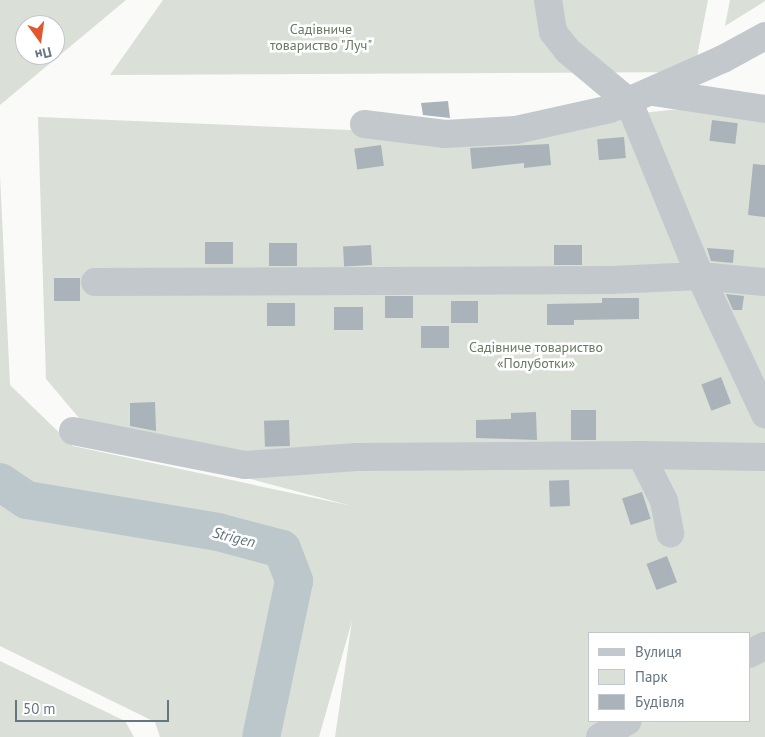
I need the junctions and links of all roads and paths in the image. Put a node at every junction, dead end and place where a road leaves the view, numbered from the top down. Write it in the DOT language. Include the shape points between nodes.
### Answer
graph roads {
  1 [pos="548,0"];
  2 [pos="765,36"];
  3 [pos="641,97"];
  4 [pos="765,109"];
  5 [pos="364,124"];
  6 [pos="700,276"];
  7 [pos="95,282"];
  8 [pos="765,282"];
  9 [pos="765,414"];
  10 [pos="73,431"];
  11 [pos="641,454"];
  12 [pos="765,457"];
  13 [pos="670,533"];
  14 [pos="765,646"];
  15 [pos="750,654"];
  16 [pos="626,722"];
  17 [pos="600,737"];
  1 -- 3 [label="street" via="553,32 563,44"];
  2 -- 3 [label="street"];
  3 -- 4 [label="street"];
  3 -- 5 [label="street" via="516,130 445,134"];
  3 -- 6 [label="street"];
  6 -- 7 [label="street" via="611,280"];
  6 -- 8 [label="street"];
  6 -- 9 [label="street"];
  10 -- 11 [label="street" via="245,465 356,457"];
  11 -- 12 [label="street"];
  11 -- 13 [label="street" via="664,501"];
  14 -- 15 [label="street"];
  16 -- 17 [label="street"];
}
